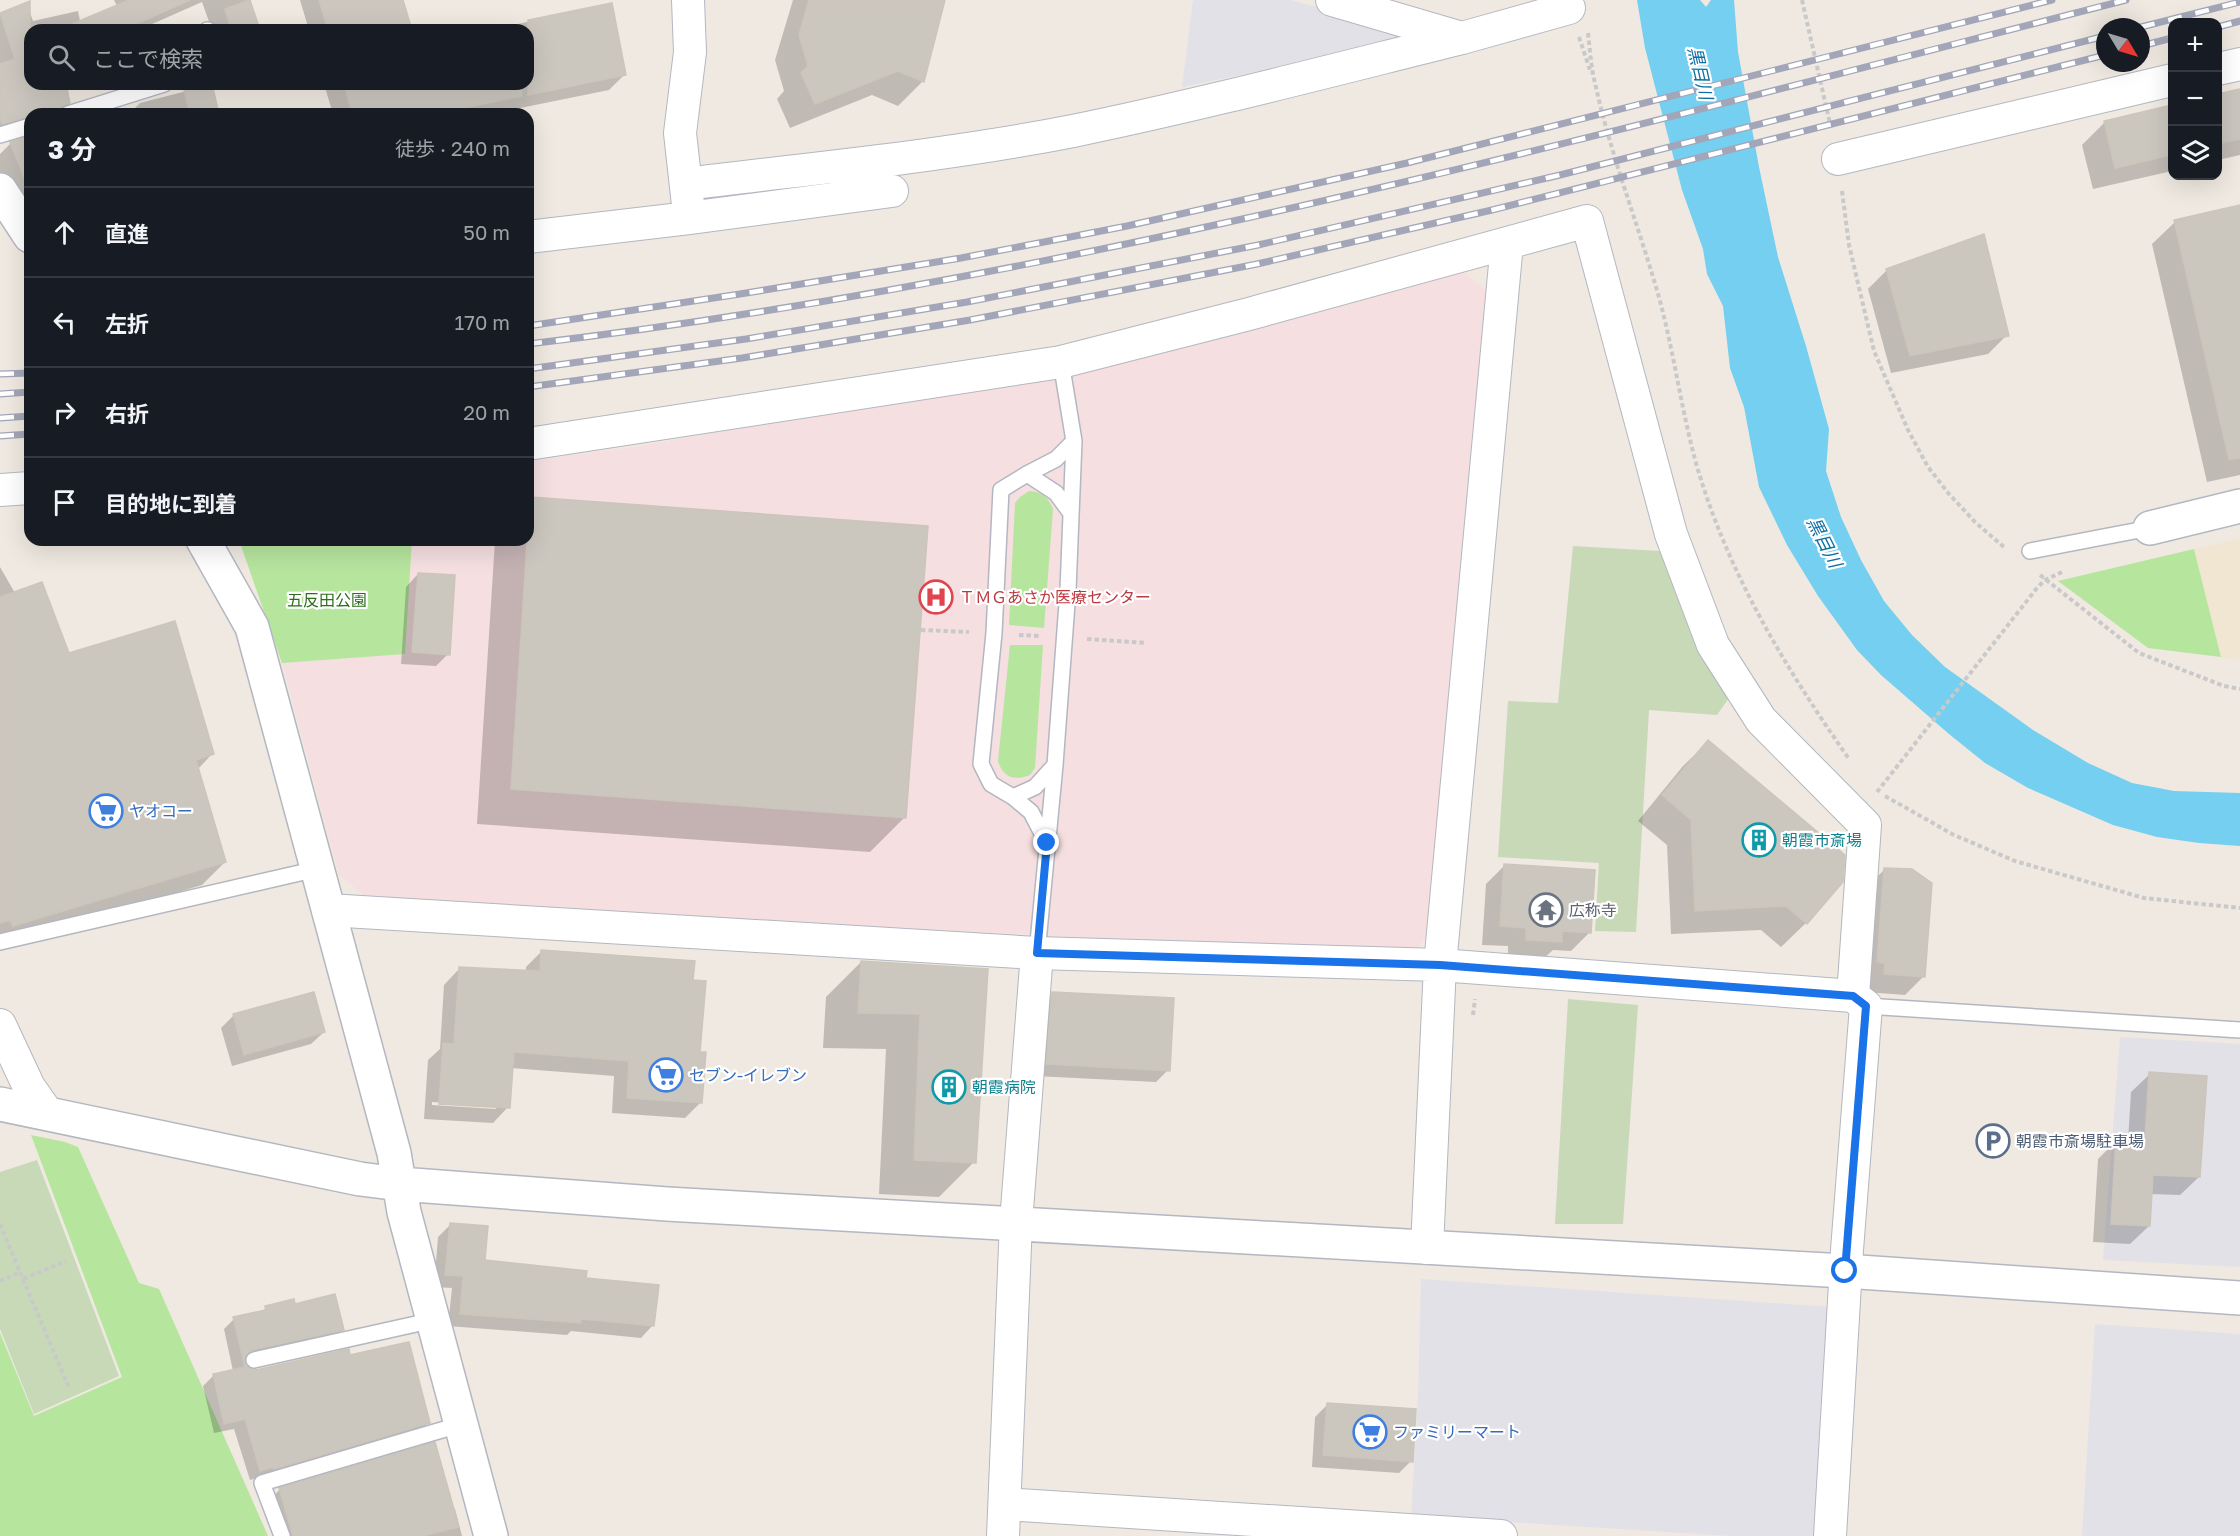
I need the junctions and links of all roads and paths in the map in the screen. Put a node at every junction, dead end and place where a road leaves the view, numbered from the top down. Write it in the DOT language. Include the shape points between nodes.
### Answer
graph roads {
  1 [pos="688,0"];
  2 [pos="1332,0"];
  3 [pos="1802,0"];
  4 [pos="1578,15"];
  5 [pos="1462,38"];
  6 [pos="2240,64"];
  7 [pos="2222,68"];
  8 [pos="2168,81"];
  9 [pos="145,90"];
  10 [pos="87,108"];
  11 [pos="24,128"];
  12 [pos="0,135"];
  13 [pos="1838,159"];
  14 [pos="686,184"];
  15 [pos="0,190"];
  16 [pos="892,191"];
  17 [pos="689,218"];
  18 [pos="24,227"];
  19 [pos="534,236"];
  20 [pos="1507,243"];
  21 [pos="1060,362"];
  22 [pos="1074,441"];
  23 [pos="534,443"];
  24 [pos="1027,474"];
  25 [pos="24,488"];
  26 [pos="0,490"];
  27 [pos="2240,506"];
  28 [pos="1070,512"];
  29 [pos="2150,528"];
  30 [pos="206,546"];
  31 [pos="2006,549"];
  32 [pos="2030,551"];
  33 [pos="2033,569"];
  34 [pos="2037,588"];
  35 [pos="921,630"];
  36 [pos="994,633"];
  37 [pos="1064,637"];
  38 [pos="1146,643"];
  39 [pos="2240,689"];
  40 [pos="1851,761"];
  41 [pos="1055,765"];
  42 [pos="1886,780"];
  43 [pos="1870,785"];
  44 [pos="1013,796"];
  45 [pos="1047,843"];
  46 [pos="317,869"];
  47 [pos="2240,908"];
  48 [pos="328,910"];
  49 [pos="0,942"];
  50 [pos="1037,953"];
  51 [pos="1440,965"];
  52 [pos="1859,1001"];
  53 [pos="0,1025"];
  54 [pos="2240,1030"];
  55 [pos="0,1104"];
  56 [pos="48,1114"];
  57 [pos="400,1184"];
  58 [pos="1016,1222"];
  59 [pos="0,1224"];
  60 [pos="1427,1248"];
  61 [pos="66,1261"];
  62 [pos="1845,1271"];
  63 [pos="20,1272"];
  64 [pos="23,1279"];
  65 [pos="0,1281"];
  66 [pos="2240,1298"];
  67 [pos="434,1320"];
  68 [pos="254,1360"];
  69 [pos="69,1388"];
  70 [pos="462,1424"];
  71 [pos="1005,1504"];
  72 [pos="484,1534"];
  73 [pos="282,1536"];
  74 [pos="1004,1536"];
  75 [pos="1501,1536"];
  76 [pos="1830,1536"];
  1 -- 14 [label="street" via="690,52 680,133"];
  2 -- 5 [label="street"];
  3 -- 13 [label="path"];
  4 -- 5 [label="street"];
  4 -- 40 [label="path" via="1656,289 1696,462 1712,512 1748,595 1801,690"];
  5 -- 14 [label="street" via="1072,131 960,150"];
  6 -- 7 [label="street"];
  8 -- 13 [label="street"];
  9 -- 10 [label="lane"];
  11 -- 12 [label="lane"];
  13 -- 31 [label="path" via="1849,245 1863,308 1874,351 1890,390 1928,467 1969,515"];
  14 -- 17 [label="street"];
  15 -- 18 [label="street"];
  16 -- 17 [label="street"];
  17 -- 19 [label="street"];
  20 -- 21 [label="street"];
  20 -- 51 [label="street"];
  20 -- 52 [label="street" via="1587,221 1671,534 1713,645 1761,720 1864,825"];
  21 -- 22 [label="lane"];
  21 -- 23 [label="street"];
  22 -- 24 [label="lane" via="1056,459"];
  22 -- 28 [label="lane"];
  24 -- 28 [label="lane" via="1056,493"];
  24 -- 36 [label="lane" via="1001,490"];
  25 -- 26 [label="street"];
  27 -- 29 [label="street"];
  28 -- 37 [label="lane"];
  29 -- 32 [label="lane"];
  30 -- 46 [label="street" via="252,627"];
  33 -- 39 [label="path" via="2139,653"];
  34 -- 42 [label="path"];
  35 -- 36 [label="path"];
  36 -- 37 [label="path"];
  36 -- 44 [label="lane" via="981,764 991,784"];
  37 -- 38 [label="path"];
  37 -- 41 [label="lane"];
  41 -- 44 [label="lane" via="1035,787"];
  41 -- 45 [label="lane"];
  43 -- 47 [label="path" via="1954,835 2015,861 2144,898"];
  44 -- 45 [label="lane" via="1031,812"];
  45 -- 50 [label="lane"];
  46 -- 48 [label="street"];
  46 -- 49 [label="lane"];
  48 -- 50 [label="street"];
  48 -- 57 [label="street"];
  50 -- 51 [label="street"];
  50 -- 58 [label="street"];
  51 -- 52 [label="street"];
  51 -- 60 [label="street"];
  52 -- 54 [label="lane"];
  52 -- 62 [label="street"];
  53 -- 56 [label="street" via="29,1087"];
  55 -- 56 [label="street"];
  56 -- 57 [label="street"];
  57 -- 58 [label="street" via="667,1204"];
  57 -- 67 [label="street"];
  58 -- 60 [label="street"];
  58 -- 71 [label="street"];
  59 -- 63 [label="path"];
  60 -- 62 [label="street"];
  61 -- 64 [label="path"];
  62 -- 66 [label="street"];
  62 -- 76 [label="street"];
  63 -- 64 [label="path"];
  63 -- 65 [label="path"];
  64 -- 69 [label="path"];
  67 -- 68 [label="lane"];
  67 -- 70 [label="street"];
  70 -- 72 [label="street"];
  70 -- 73 [label="lane" via="262,1483"];
  71 -- 74 [label="street"];
  71 -- 75 [label="street"];
}
